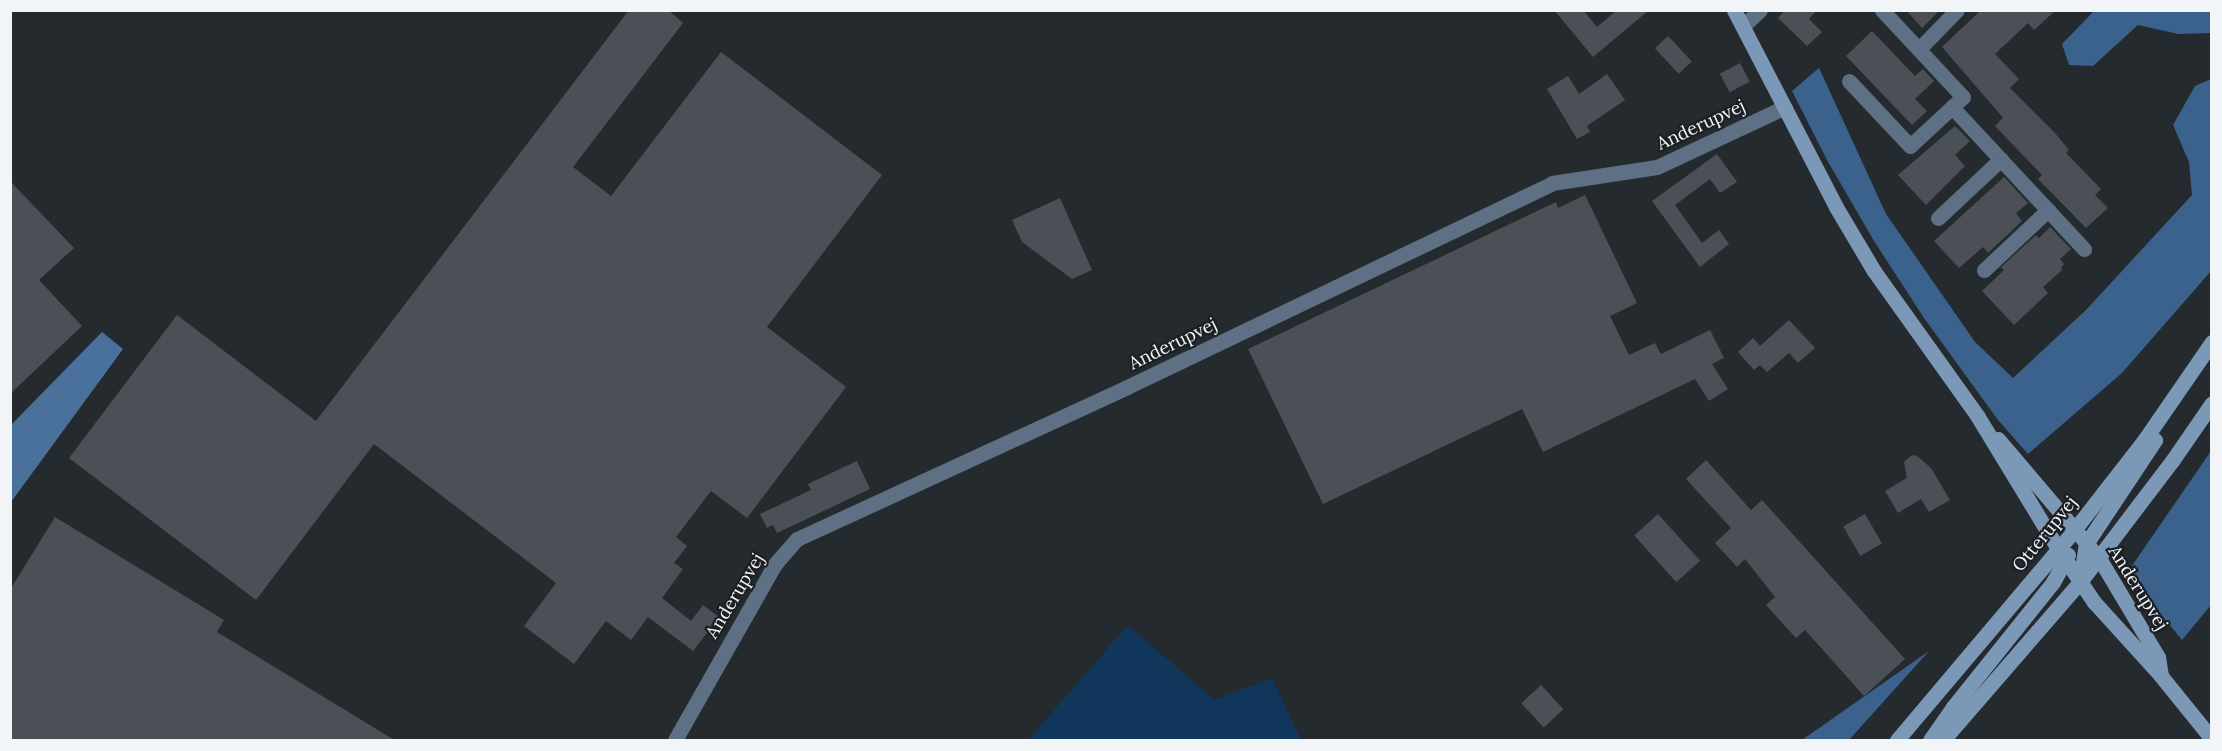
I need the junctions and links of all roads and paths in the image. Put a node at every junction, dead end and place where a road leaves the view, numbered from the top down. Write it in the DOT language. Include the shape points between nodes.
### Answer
graph roads {
  1 [pos="1734,10"];
  2 [pos="1760,10"];
  3 [pos="1882,10"];
  4 [pos="1957,10"];
  5 [pos="1743,26"];
  6 [pos="1919,49"];
  7 [pos="1849,81"];
  8 [pos="1785,107"];
  9 [pos="1952,107"];
  10 [pos="2001,159"];
  11 [pos="2048,210"];
  12 [pos="1938,218"];
  13 [pos="2085,249"];
  14 [pos="1984,270"];
  15 [pos="2208,347"];
  16 [pos="2211,403"];
  17 [pos="1978,417"];
  18 [pos="2075,529"];
  19 [pos="2086,544"];
  20 [pos="2062,556"];
  21 [pos="2099,558"];
  22 [pos="2080,582"];
  23 [pos="2161,676"];
  24 [pos="2211,739"];
  25 [pos="675,741"];
  26 [pos="1897,741"];
  27 [pos="1930,741"];
  28 [pos="1943,741"];
  1 -- 5 [label="street, Anderupvej"];
  2 -- 5 [label="street"];
  3 -- 6 [label="street"];
  4 -- 6 [label="street"];
  5 -- 8 [label="street, Anderupvej"];
  6 -- 9 [label="street" via="1963,97"];
  7 -- 9 [label="street" via="1910,146"];
  8 -- 17 [label="street, Anderupvej" via="1874,271"];
  8 -- 25 [label="street, Anderupvej" via="1657,167 1552,183 1125,388 798,539 775,564"];
  9 -- 10 [label="street"];
  10 -- 11 [label="street"];
  10 -- 12 [label="street"];
  11 -- 13 [label="street"];
  11 -- 14 [label="street"];
  15 -- 18 [label="street, Otterupvej" via="2145,439"];
  15 -- 19 [label="street" via="2159,434"];
  16 -- 21 [label="street"];
  17 -- 18 [label="street, Anderupvej"];
  17 -- 20 [label="street, Anderupvej"];
  18 -- 19 [label="street, Anderupvej"];
  18 -- 20 [label="street"];
  19 -- 21 [label="street, Anderupvej"];
  19 -- 22 [label="street"];
  20 -- 22 [label="street, Anderupvej"];
  20 -- 26 [label="street, Otterupvej"];
  20 -- 27 [label="street"];
  21 -- 22 [label="street"];
  21 -- 23 [label="street, Anderupvej" via="2158,657"];
  22 -- 23 [label="street, Anderupvej" via="2104,615"];
  22 -- 28 [label="street"];
  23 -- 24 [label="street, Anderupvej"];
}
